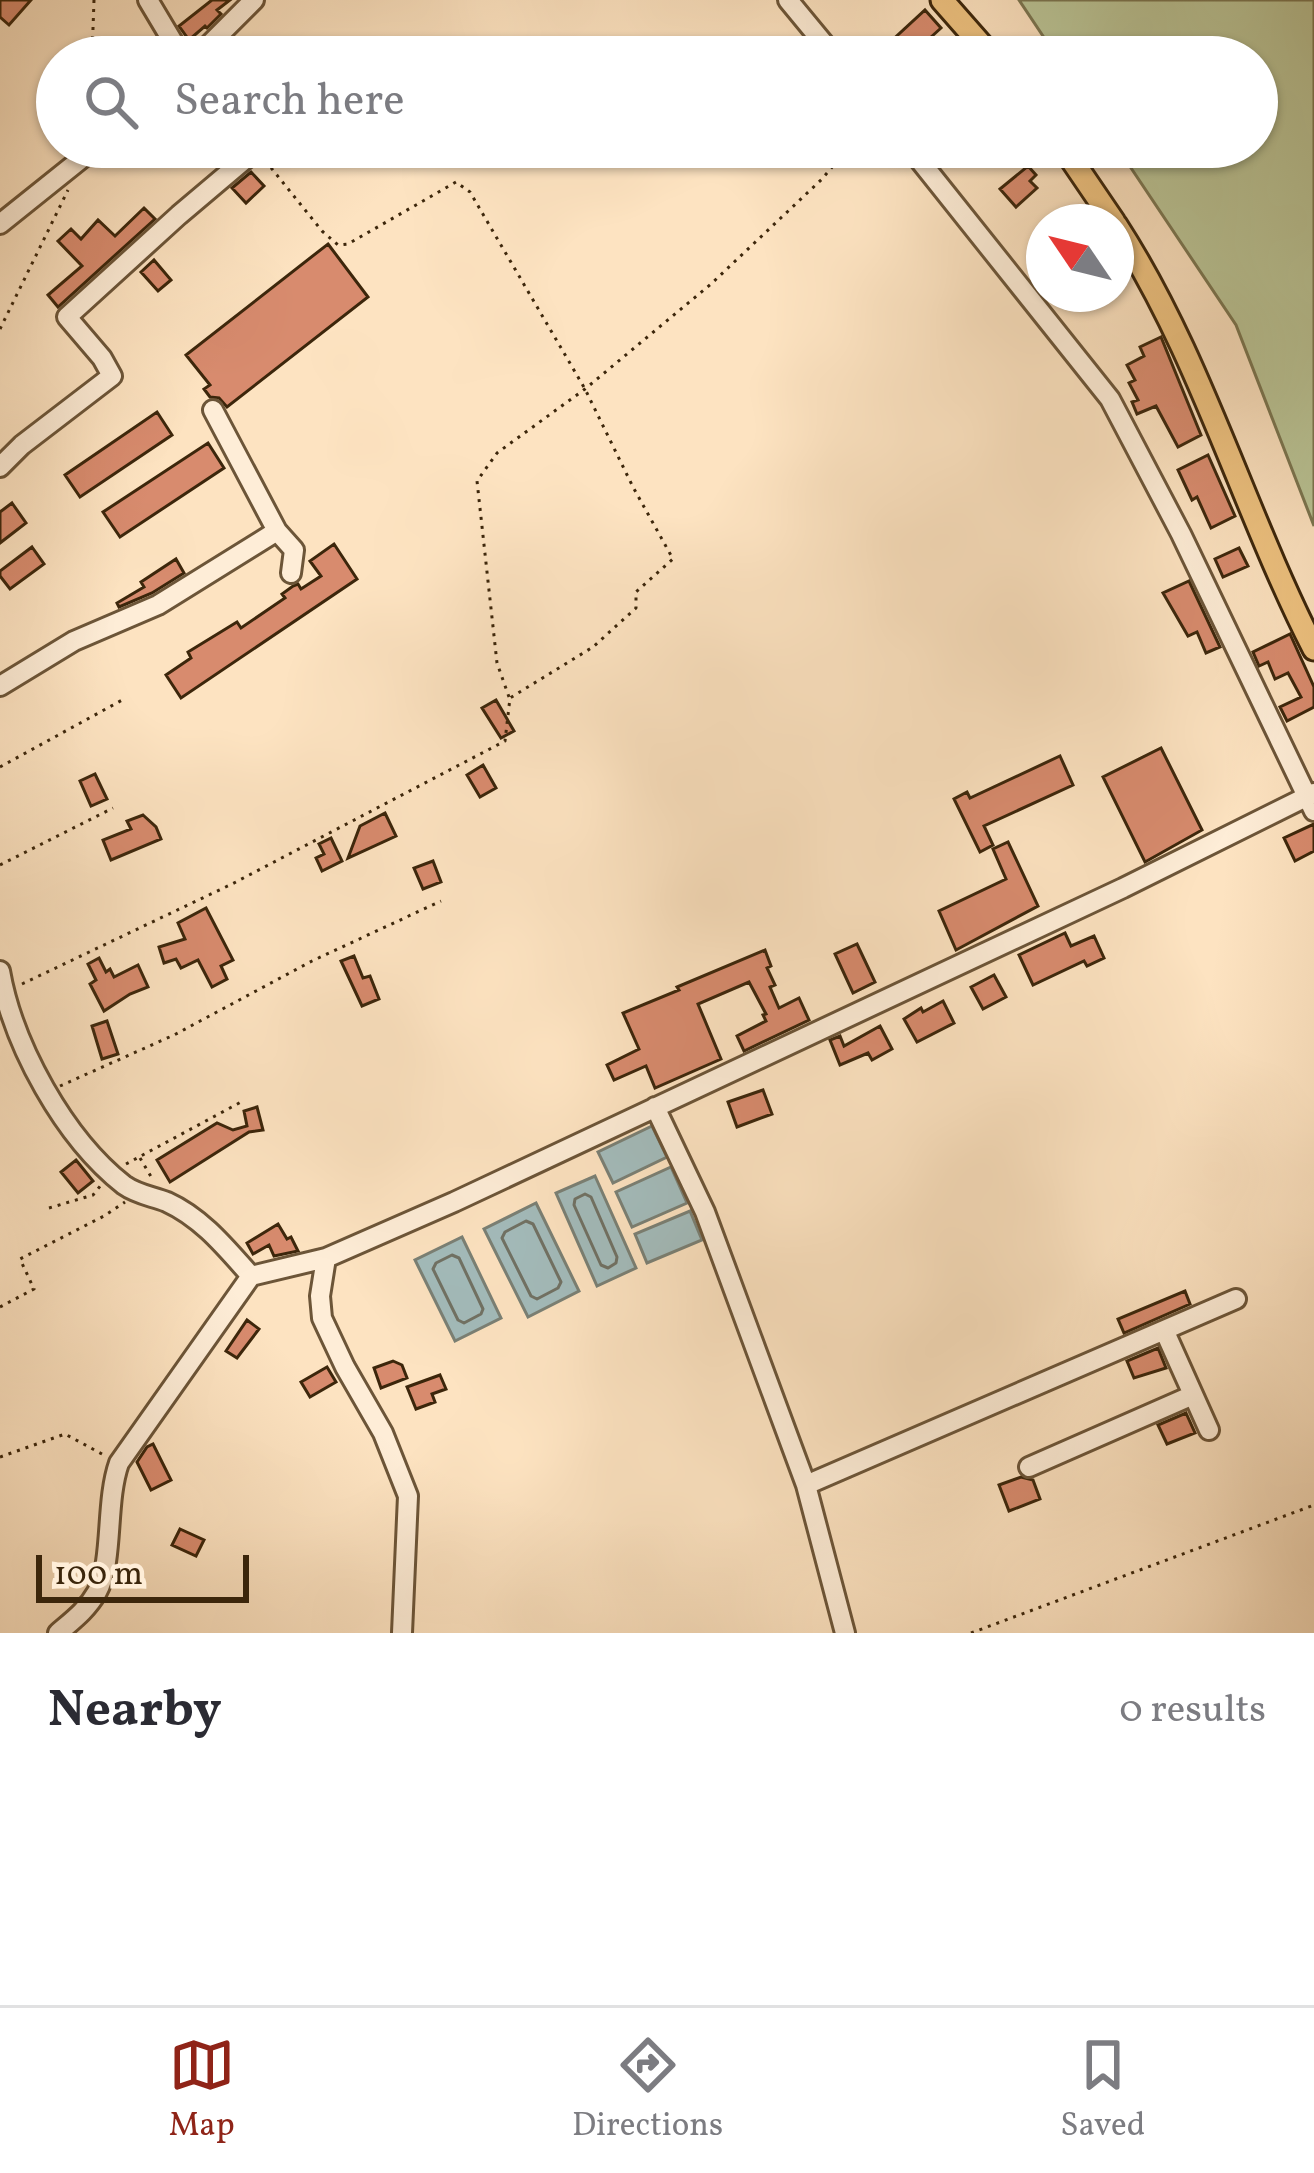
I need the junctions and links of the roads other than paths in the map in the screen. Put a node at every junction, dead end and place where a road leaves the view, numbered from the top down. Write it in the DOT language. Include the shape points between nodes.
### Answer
graph roads {
  1 [pos="148,0"];
  2 [pos="254,0"];
  3 [pos="788,0"];
  4 [pos="942,0"];
  5 [pos="169,36"];
  6 [pos="218,36"];
  7 [pos="818,36"];
  8 [pos="974,36"];
  9 [pos="71,168"];
  10 [pos="232,168"];
  11 [pos="926,168"];
  12 [pos="1077,168"];
  13 [pos="1102,204"];
  14 [pos="0,224"];
  15 [pos="1134,256"];
  16 [pos="213,410"];
  17 [pos="0,466"];
  18 [pos="277,531"];
  19 [pos="291,573"];
  20 [pos="1314,649"];
  21 [pos="0,686"];
  22 [pos="1311,801"];
  23 [pos="0,971"];
  24 [pos="655,1107"];
  25 [pos="326,1258"];
  26 [pos="250,1276"];
  27 [pos="1236,1299"];
  28 [pos="1165,1332"];
  29 [pos="1193,1395"];
  30 [pos="1208,1430"];
  31 [pos="1029,1467"];
  32 [pos="806,1485"];
  33 [pos="58,1633"];
  34 [pos="402,1633"];
  35 [pos="845,1633"];
  1 -- 5 [label="street"];
  2 -- 6 [label="street"];
  3 -- 7 [label="street"];
  4 -- 8 [label="main road"];
  9 -- 14 [label="street"];
  10 -- 17 [label="street" via="67,317 112,376"];
  11 -- 22 [label="street" via="1110,399"];
  12 -- 13 [label="main road"];
  15 -- 20 [label="main road" via="1174,324"];
  16 -- 18 [label="street"];
  18 -- 19 [label="street" via="294,550"];
  18 -- 21 [label="street" via="158,605 74,641"];
  22 -- 24 [label="street"];
  23 -- 26 [label="street" via="6,1006 80,1144 137,1193 189,1214"];
  24 -- 25 [label="street"];
  24 -- 32 [label="street" via="705,1212"];
  25 -- 26 [label="street"];
  25 -- 34 [label="street" via="322,1318 408,1496"];
  26 -- 33 [label="street" via="119,1463 104,1576 84,1611"];
  27 -- 28 [label="street"];
  28 -- 29 [label="street"];
  28 -- 32 [label="street"];
  29 -- 30 [label="street"];
  29 -- 31 [label="street"];
  32 -- 35 [label="street"];
}
